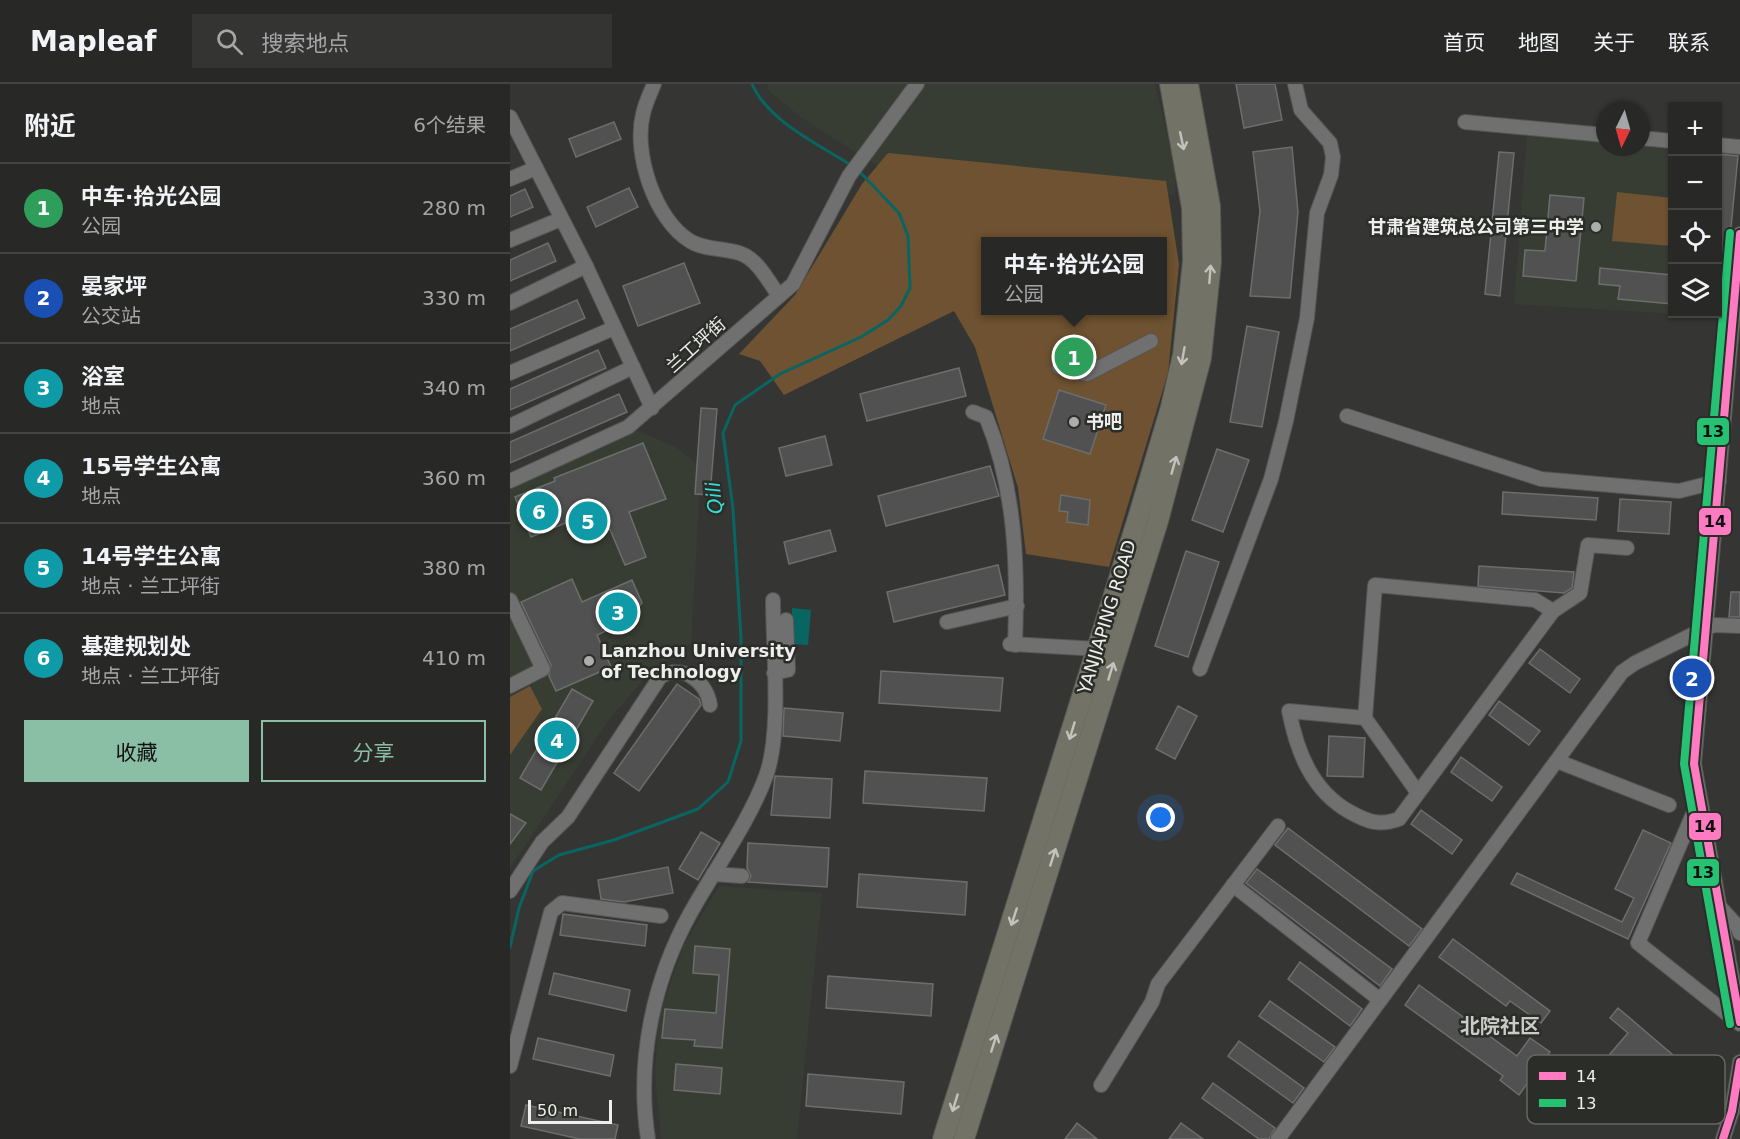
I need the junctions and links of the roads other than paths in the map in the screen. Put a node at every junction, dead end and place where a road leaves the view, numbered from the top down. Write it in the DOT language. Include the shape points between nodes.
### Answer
graph roads {
  1 [pos="654,84"];
  2 [pos="917,84"];
  3 [pos="1170,84"];
  4 [pos="1188,84"];
  5 [pos="1295,84"];
  6 [pos="510,117"];
  7 [pos="1465,122"];
  8 [pos="1596,134"];
  9 [pos="1650,139"];
  10 [pos="1668,141"];
  11 [pos="1722,145"];
  12 [pos="1740,147"];
  13 [pos="536,168"];
  14 [pos="510,179"];
  15 [pos="1201,207"];
  16 [pos="561,219"];
  17 [pos="1740,234"];
  18 [pos="510,240"];
  19 [pos="586,266"];
  20 [pos="779,296"];
  21 [pos="510,303"];
  22 [pos="614,327"];
  23 [pos="1151,341"];
  24 [pos="633,367"];
  25 [pos="1059,367"];
  26 [pos="510,373"];
  27 [pos="652,408"];
  28 [pos="973,412"];
  29 [pos="1347,416"];
  30 [pos="510,426"];
  31 [pos="510,481"];
  32 [pos="1719,481"];
  33 [pos="1627,548"];
  34 [pos="510,600"];
  35 [pos="773,600"];
  36 [pos="1017,606"];
  37 [pos="1553,611"];
  38 [pos="786,620"];
  39 [pos="947,622"];
  40 [pos="1740,626"];
  41 [pos="1706,628"];
  42 [pos="1098,649"];
  43 [pos="1200,669"];
  44 [pos="774,673"];
  45 [pos="510,686"];
  46 [pos="710,705"];
  47 [pos="1365,718"];
  48 [pos="1557,761"];
  49 [pos="1418,794"];
  50 [pos="1699,800"];
  51 [pos="1669,805"];
  52 [pos="1278,826"];
  53 [pos="713,874"];
  54 [pos="742,876"];
  55 [pos="1233,885"];
  56 [pos="510,891"];
  57 [pos="1719,905"];
  58 [pos="661,916"];
  59 [pos="1740,933"];
  60 [pos="1380,1000"];
  61 [pos="1740,1023"];
  62 [pos="1740,1062"];
  63 [pos="510,1066"];
  64 [pos="1101,1085"];
  65 [pos="648,1139"];
  66 [pos="943,1139"];
  67 [pos="964,1139"];
  68 [pos="1278,1139"];
  69 [pos="1724,1139"];
  1 -- 20 [label="street" via="642,115 641,146 658,204 672,226 691,242 741,253 753,261"];
  2 -- 20 [label="street, 兰工坪街" via="849,176 793,284"];
  3 -- 15 [label="highway, YANJIAPING ROAD, one-way"];
  4 -- 15 [label="highway, YANJIAPING ROAD"];
  5 -- 43 [label="street" via="1301,110 1330,143 1331,175 1317,213 1307,318 1271,479"];
  6 -- 13 [label="street"];
  7 -- 8 [label="street"];
  9 -- 10 [label="street"];
  11 -- 12 [label="street"];
  13 -- 14 [label="street"];
  13 -- 16 [label="street"];
  15 -- 42 [label="highway, YANJIAPING ROAD, one-way" via="1183,355 1171,407"];
  67 -- 15 [label="highway, YANJIAPING ROAD, one-way" via="1151,543 1188,412 1201,358 1207,308"];
  16 -- 18 [label="street"];
  16 -- 19 [label="street"];
  17 -- 32 [label="street"];
  19 -- 21 [label="street"];
  19 -- 22 [label="street"];
  20 -- 27 [label="street, 兰工坪街"];
  22 -- 24 [label="street"];
  22 -- 26 [label="street"];
  23 -- 25 [label="street" via="1087,374"];
  24 -- 27 [label="street"];
  24 -- 30 [label="street"];
  27 -- 31 [label="street, 兰工坪街" via="628,427"];
  28 -- 36 [label="street" via="986,417 995,438 1011,506"];
  29 -- 32 [label="street" via="1541,478 1679,491"];
  32 -- 41 [label="street"];
  33 -- 37 [label="street" via="1588,544 1580,593"];
  34 -- 45 [label="street" via="543,669"];
  35 -- 44 [label="street"];
  36 -- 39 [label="street"];
  36 -- 42 [label="street" via="1013,644"];
  37 -- 47 [label="street" via="1535,600 1375,585"];
  37 -- 49 [label="street"];
  38 -- 44 [label="street" via="788,669"];
  40 -- 41 [label="street"];
  41 -- 48 [label="street" via="1622,672"];
  41 -- 50 [label="street" via="1694,764"];
  42 -- 66 [label="highway, YANJIAPING ROAD, one-way"];
  44 -- 53 [label="street" via="772,742 766,776"];
  46 -- 56 [label="street" via="707,693 694,678 675,672 660,677 568,817 542,843"];
  47 -- 49 [label="street"];
  47 -- 49 [label="street" via="1289,711 1305,765 1331,801 1367,821 1384,824 1399,819"];
  48 -- 51 [label="street"];
  48 -- 60 [label="street"];
  50 -- 57 [label="street"];
  50 -- 61 [label="street" via="1638,943"];
  52 -- 55 [label="street"];
  53 -- 54 [label="street"];
  53 -- 65 [label="street" via="681,932 656,995 644,1075"];
  55 -- 60 [label="street"];
  55 -- 64 [label="street" via="1158,984 1152,1002"];
  57 -- 59 [label="street"];
  57 -- 61 [label="street"];
  58 -- 63 [label="street" via="562,903 551,912"];
  60 -- 68 [label="street"];
  62 -- 69 [label="street"];
}
